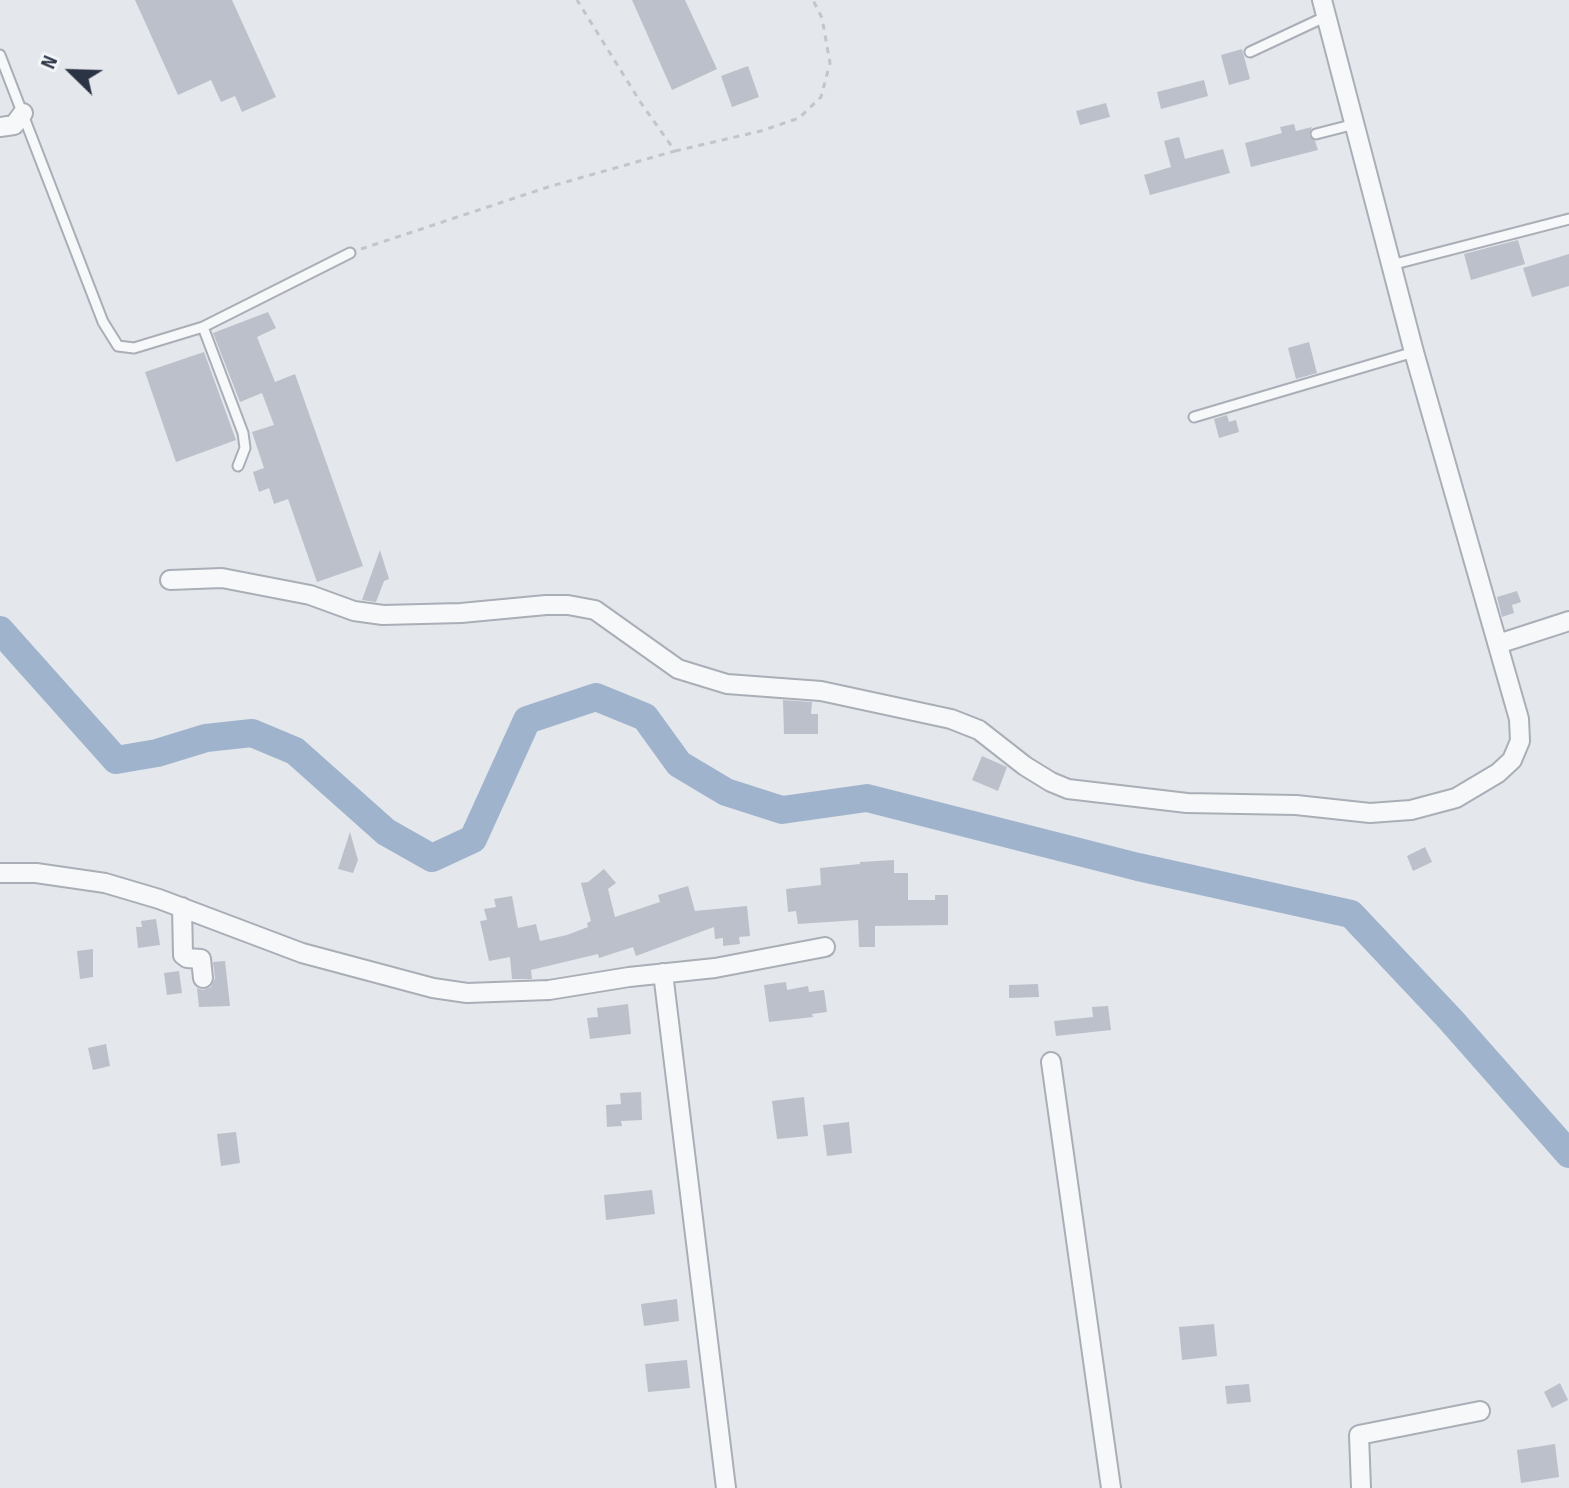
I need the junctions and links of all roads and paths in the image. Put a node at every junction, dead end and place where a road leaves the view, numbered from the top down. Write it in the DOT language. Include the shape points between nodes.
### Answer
graph roads {
  1 [pos="577,0"];
  2 [pos="813,0"];
  3 [pos="1325,8"];
  4 [pos="1250,52"];
  5 [pos="0,55"];
  6 [pos="23,113"];
  7 [pos="1355,124"];
  8 [pos="0,127"];
  9 [pos="1316,134"];
  10 [pos="675,151"];
  11 [pos="1569,219"];
  12 [pos="350,253"];
  13 [pos="1391,265"];
  14 [pos="203,327"];
  15 [pos="1414,352"];
  16 [pos="1194,417"];
  17 [pos="238,466"];
  18 [pos="170,580"];
  19 [pos="1569,621"];
  20 [pos="1498,644"];
  21 [pos="0,873"];
  22 [pos="182,907"];
  23 [pos="825,947"];
  24 [pos="663,973"];
  25 [pos="203,978"];
  26 [pos="1051,1062"];
  27 [pos="1480,1411"];
  28 [pos="726,1488"];
  29 [pos="1111,1488"];
  30 [pos="1361,1488"];
  1 -- 10 [label="path"];
  2 -- 10 [label="path" via="830,63 821,97 799,118"];
  3 -- 4 [label="lane"];
  3 -- 7 [label="street"];
  5 -- 6 [label="lane"];
  6 -- 8 [label="street" via="14,125"];
  6 -- 14 [label="lane" via="103,322 118,346 134,348"];
  7 -- 9 [label="lane"];
  7 -- 13 [label="street"];
  10 -- 12 [label="path"];
  11 -- 13 [label="lane"];
  12 -- 14 [label="lane"];
  13 -- 15 [label="street"];
  14 -- 17 [label="lane" via="243,433 245,448"];
  15 -- 16 [label="lane"];
  15 -- 20 [label="street"];
  18 -- 20 [label="street" via="222,578 383,615 546,605 595,610 678,669 727,684 821,691 951,719 979,730 1025,766 1068,789 1187,803 1370,813 1411,810 1456,798 1512,760 1520,741 1519,719"];
  19 -- 20 [label="street"];
  21 -- 22 [label="street" via="88,880"];
  22 -- 24 [label="street" via="302,953 467,993 549,990"];
  22 -- 25 [label="street" via="183,955 201,959"];
  23 -- 24 [label="street"];
  24 -- 28 [label="street"];
  26 -- 29 [label="street"];
  27 -- 30 [label="street" via="1359,1435"];
}
